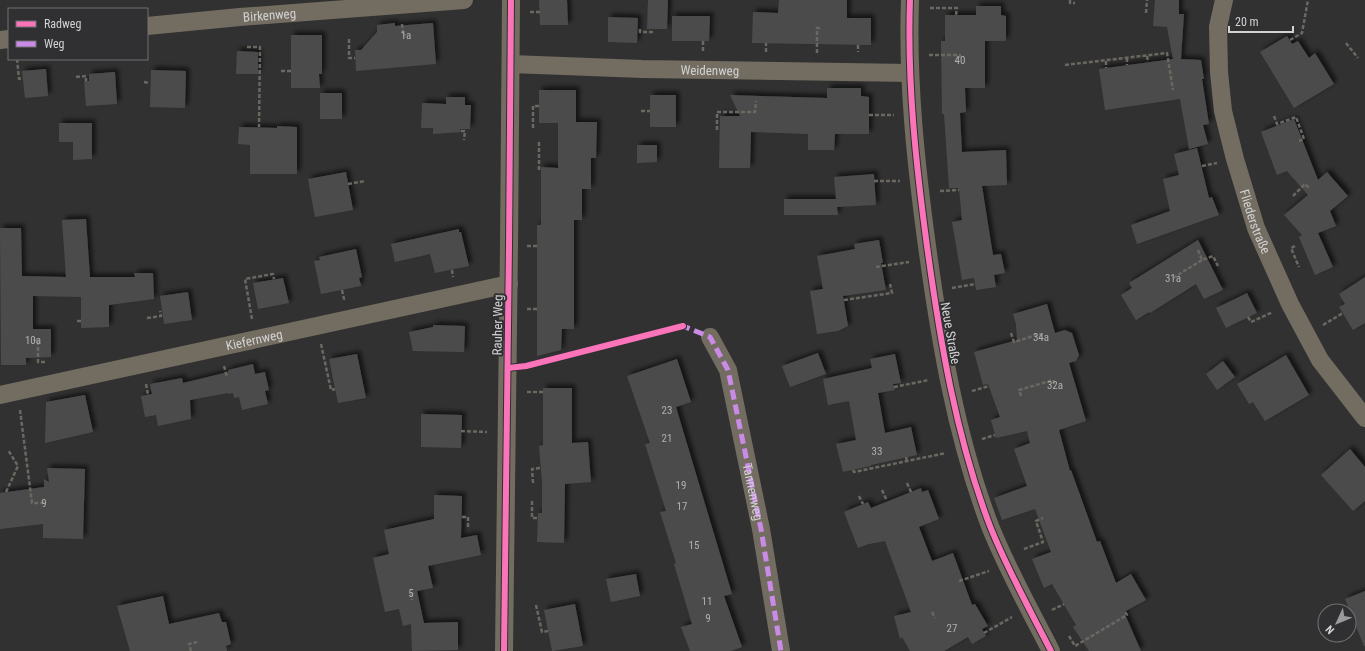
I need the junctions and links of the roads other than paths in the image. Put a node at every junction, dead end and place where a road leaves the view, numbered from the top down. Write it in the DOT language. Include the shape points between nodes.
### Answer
graph roads {
  1 [pos="464,0"];
  2 [pos="511,0"];
  3 [pos="1224,0"];
  4 [pos="909,4"];
  5 [pos="148,26"];
  6 [pos="511,64"];
  7 [pos="910,73"];
  8 [pos="509,284"];
  9 [pos="710,337"];
  10 [pos="0,395"];
  11 [pos="1365,418"];
  12 [pos="504,651"];
  13 [pos="781,651"];
  14 [pos="1051,651"];
  1 -- 5 [label="street, Birkenweg"];
  2 -- 6 [label="street, Rauher Weg"];
  3 -- 11 [label="street, Fliederstraße" via="1218,27 1223,111 1256,228 1290,304 1324,366"];
  4 -- 7 [label="street, Neue Straße"];
  6 -- 7 [label="street, Weidenweg" via="642,69"];
  6 -- 8 [label="street, Rauher Weg"];
  7 -- 14 [label="street, Neue Straße" via="928,258 948,376 966,449 990,527"];
  8 -- 10 [label="street, Kiefernweg"];
  8 -- 12 [label="street, Rauher Weg"];
  9 -- 13 [label="street, Tannenweg" via="728,370 761,529"];
}
